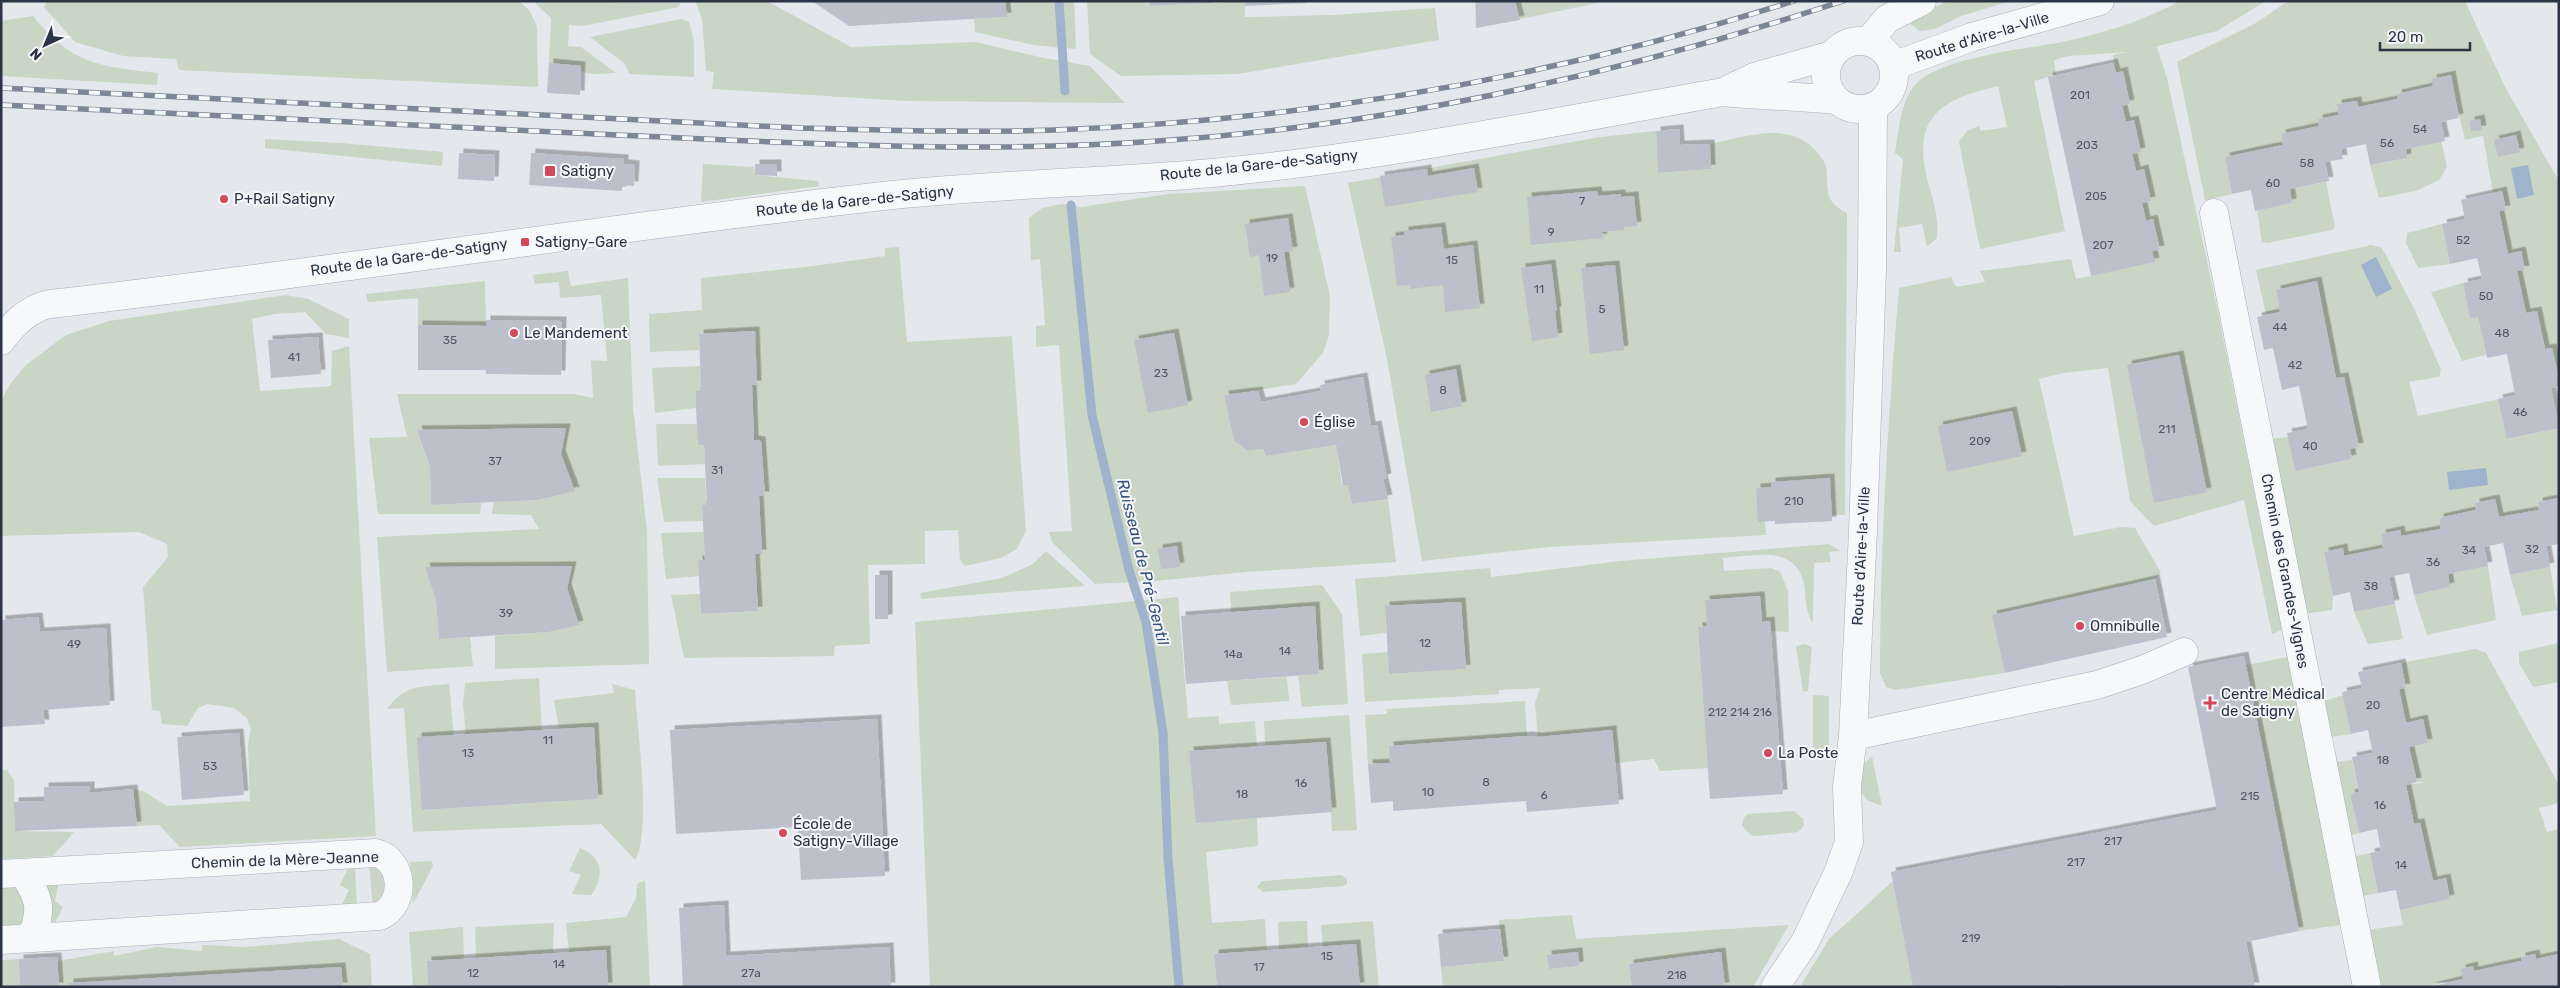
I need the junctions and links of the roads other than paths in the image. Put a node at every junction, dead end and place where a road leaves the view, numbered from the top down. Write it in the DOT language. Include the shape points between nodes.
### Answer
graph roads {
  1 [pos="1922,1"];
  2 [pos="2100,1"];
  3 [pos="1868,42"];
  4 [pos="1832,55"];
  5 [pos="1893,66"];
  6 [pos="1722,92"];
  7 [pos="1836,100"];
  8 [pos="1874,107"];
  9 [pos="2214,214"];
  10 [pos="5,330"];
  11 [pos="2184,652"];
  12 [pos="1853,736"];
  13 [pos="12,874"];
  14 [pos="31,938"];
  15 [pos="1,940"];
  16 [pos="1775,987"];
  17 [pos="2367,987"];
  1 -- 3 [label="street" via="1887,20"];
  2 -- 5 [label="street, Route d'Aire-la-Ville" via="1972,37"];
  3 -- 4 [label="street" via="1842,46"];
  3 -- 5 [label="street" via="1888,55"];
  4 -- 6 [label="street, Route de la Gare-de-Satigny" via="1754,77"];
  4 -- 7 [label="street" via="1826,82"];
  5 -- 8 [label="street" via="1892,88"];
  6 -- 7 [label="street, Route de la Gare-de-Satigny"];
  6 -- 10 [label="street, Route de la Gare-de-Satigny" via="1433,144 1301,162 1213,173 881,196 50,304 32,310"];
  7 -- 8 [label="street" via="1860,110"];
  8 -- 12 [label="street, Route d'Aire-la-Ville" via="1871,290"];
  9 -- 17 [label="street, Chemin des Grandes-Vignes"];
  11 -- 12 [label="street" via="2097,685"];
  12 -- 16 [label="street, Route d'Aire-la-Ville" via="1847,786 1849,842 1805,942"];
  13 -- 14 [label="street" via="33,887 40,910"];
  13 -- 14 [label="street, Chemin de la Mère-Jeanne" via="376,853 386,855 392,863 399,886 398,899 387,913 380,916"];
  14 -- 15 [label="street, Chemin de la Mère-Jeanne"];
}
